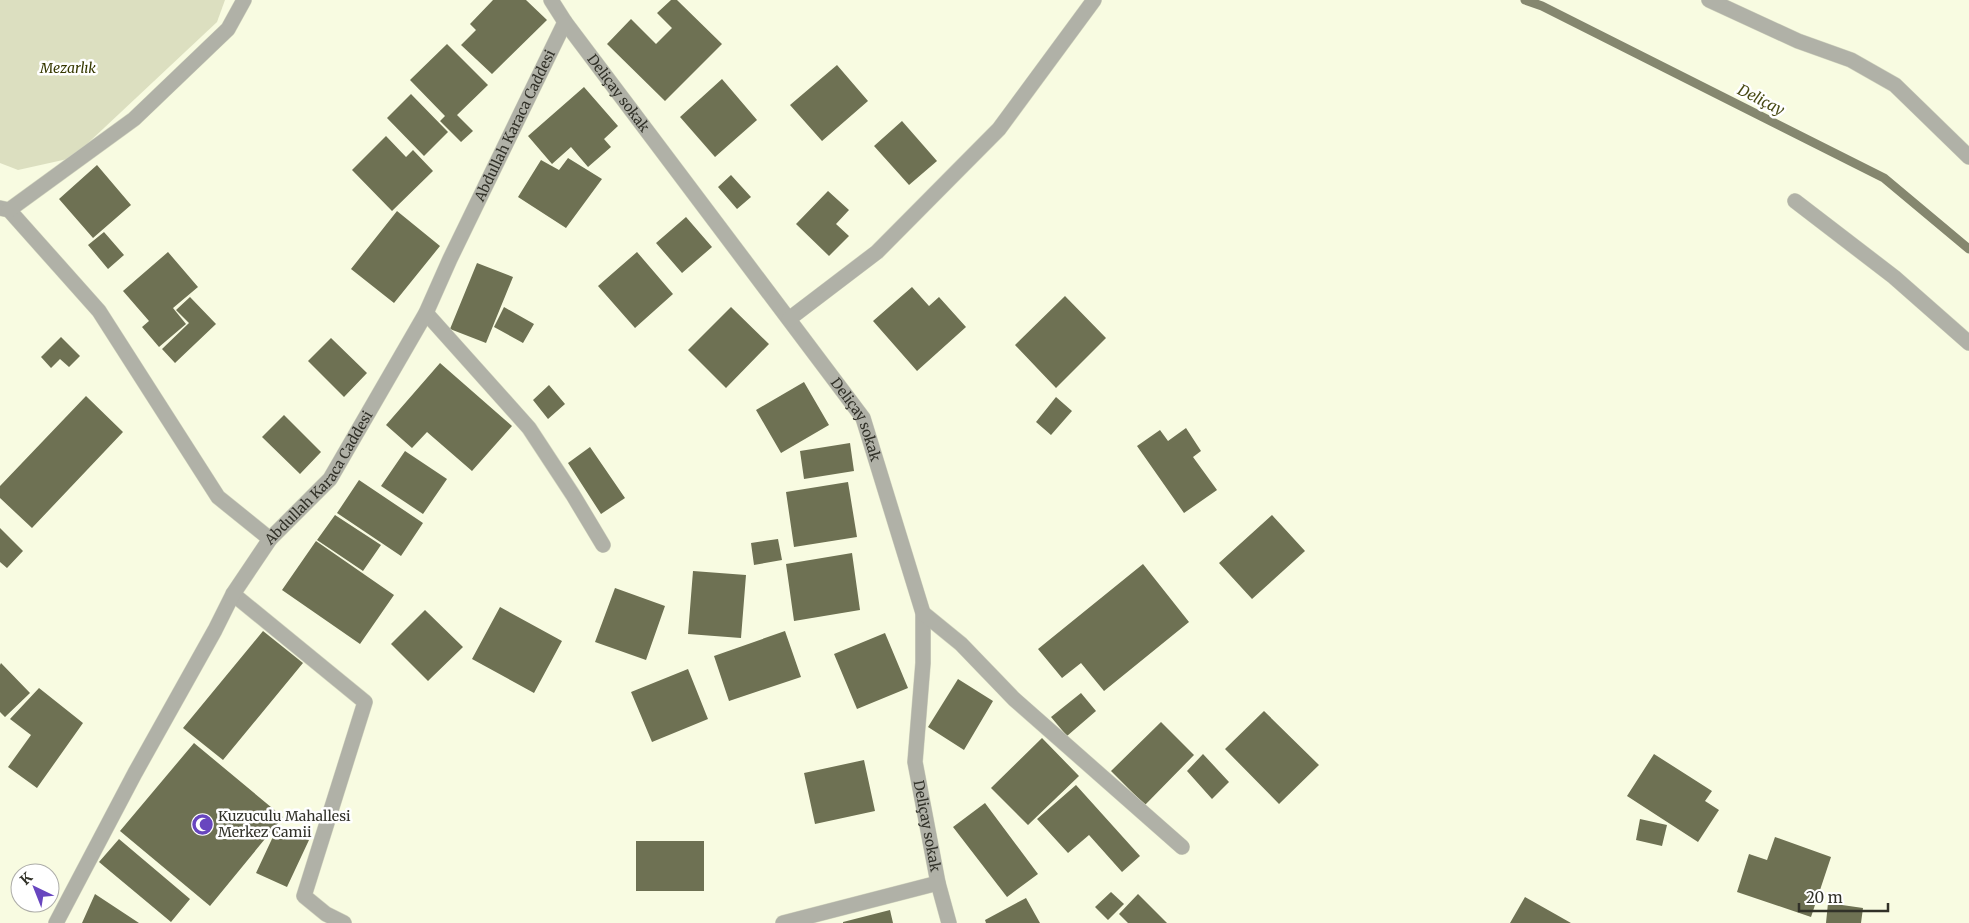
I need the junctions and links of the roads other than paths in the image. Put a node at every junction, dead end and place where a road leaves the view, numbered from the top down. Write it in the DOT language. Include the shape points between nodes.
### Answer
graph roads {
  1 [pos="244,0"];
  2 [pos="550,0"];
  3 [pos="1094,0"];
  4 [pos="1709,0"];
  5 [pos="565,22"];
  6 [pos="1969,157"];
  7 [pos="1795,201"];
  8 [pos="4,209"];
  9 [pos="426,313"];
  10 [pos="789,319"];
  11 [pos="1969,343"];
  12 [pos="270,539"];
  13 [pos="603,545"];
  14 [pos="233,594"];
  15 [pos="923,613"];
  16 [pos="1182,847"];
  17 [pos="938,883"];
  18 [pos="56,923"];
  19 [pos="344,923"];
  20 [pos="783,923"];
  21 [pos="948,923"];
  1 -- 8 [label="street" via="228,30 134,119"];
  2 -- 5 [label="street, Deliçay sokak"];
  3 -- 10 [label="street" via="999,129 877,252"];
  4 -- 6 [label="street" via="1798,41 1851,60 1895,85"];
  5 -- 9 [label="street, Abdullah Karaca Caddesi"];
  5 -- 10 [label="street, Deliçay sokak"];
  7 -- 11 [label="street" via="1894,277"];
  8 -- 12 [label="street" via="99,311 218,497"];
  9 -- 12 [label="street, Abdullah Karaca Caddesi" via="330,479"];
  9 -- 13 [label="street" via="529,428"];
  10 -- 15 [label="street, Deliçay sokak" via="863,418"];
  12 -- 14 [label="street, Abdullah Karaca Caddesi"];
  14 -- 18 [label="street, Abdullah Karaca Caddesi"];
  14 -- 19 [label="street" via="365,702 304,896 326,914"];
  15 -- 16 [label="street" via="961,644 1014,699"];
  15 -- 17 [label="street, Deliçay sokak" via="923,662 915,762"];
  17 -- 20 [label="street"];
  17 -- 21 [label="street, Deliçay sokak"];
}
